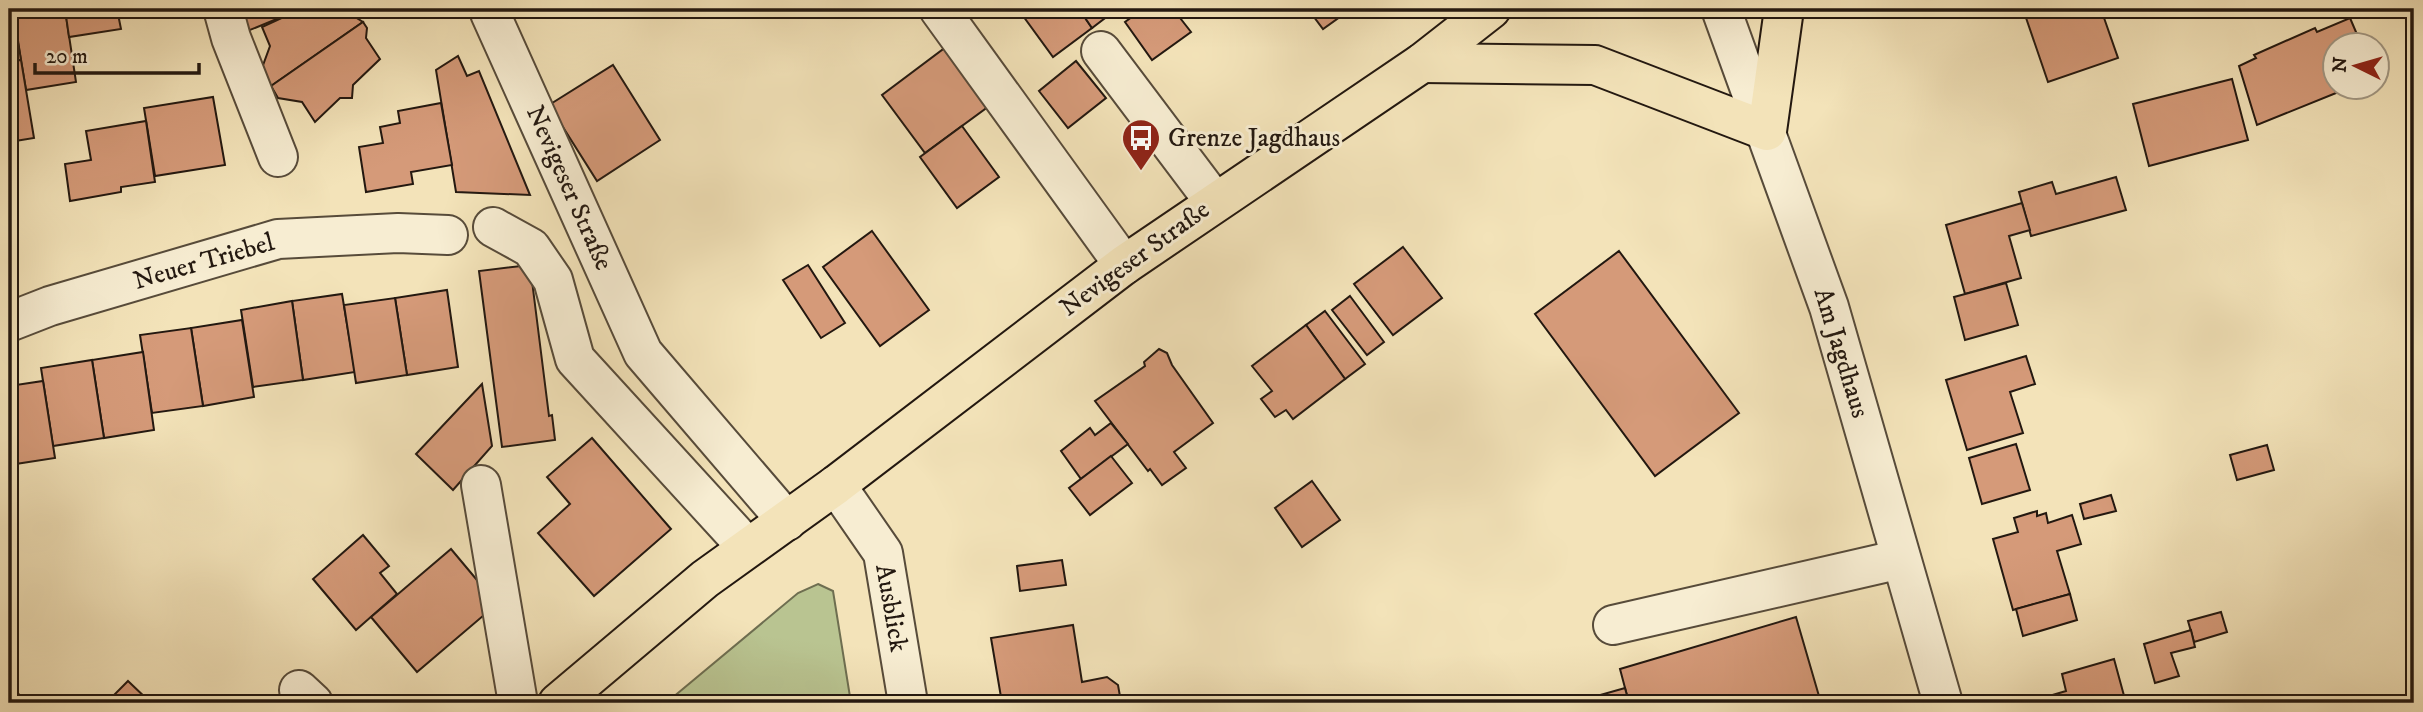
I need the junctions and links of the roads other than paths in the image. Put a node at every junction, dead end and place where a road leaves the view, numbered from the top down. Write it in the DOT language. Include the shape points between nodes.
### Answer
graph roads {
  1 [pos="223,9"];
  2 [pos="939,9"];
  3 [pos="1491,9"];
  4 [pos="1721,9"];
  5 [pos="1784,9"];
  6 [pos="490,13"];
  7 [pos="1101,51"];
  8 [pos="1422,63"];
  9 [pos="1767,131"];
  10 [pos="278,156"];
  11 [pos="1214,201"];
  12 [pos="493,227"];
  13 [pos="448,235"];
  14 [pos="1124,265"];
  15 [pos="9,322"];
  16 [pos="481,485"];
  17 [pos="836,485"];
  18 [pos="787,521"];
  19 [pos="747,547"];
  20 [pos="1901,559"];
  21 [pos="1613,625"];
  22 [pos="518,703"];
  23 [pos="558,703"];
  24 [pos="908,703"];
  25 [pos="1943,703"];
  1 -- 10 [label="street"];
  2 -- 14 [label="street"];
  3 -- 8 [label="main road, Nevigeser Straße"];
  4 -- 9 [label="street, Am Jagdhaus"];
  5 -- 9 [label="main road"];
  6 -- 18 [label="street, Nevigeser Straße" via="643,353"];
  7 -- 11 [label="street"];
  8 -- 9 [label="main road" via="1595,65"];
  8 -- 11 [label="main road, Nevigeser Straße"];
  9 -- 20 [label="street, Am Jagdhaus" via="1829,307"];
  11 -- 14 [label="main road, Nevigeser Straße"];
  12 -- 19 [label="street, Nevigeser Straße" via="531,248 553,280 575,359"];
  13 -- 15 [label="street, Neuer Triebel" via="278,239"];
  14 -- 17 [label="main road, Nevigeser Straße"];
  16 -- 22 [label="street"];
  17 -- 18 [label="main road, Nevigeser Straße"];
  17 -- 24 [label="street, Ausblick" via="883,553"];
  18 -- 19 [label="main road, Nevigeser Straße"];
  19 -- 23 [label="main road, Nevigeser Straße"];
  20 -- 21 [label="street"];
  20 -- 25 [label="street, Am Jagdhaus"];
}
